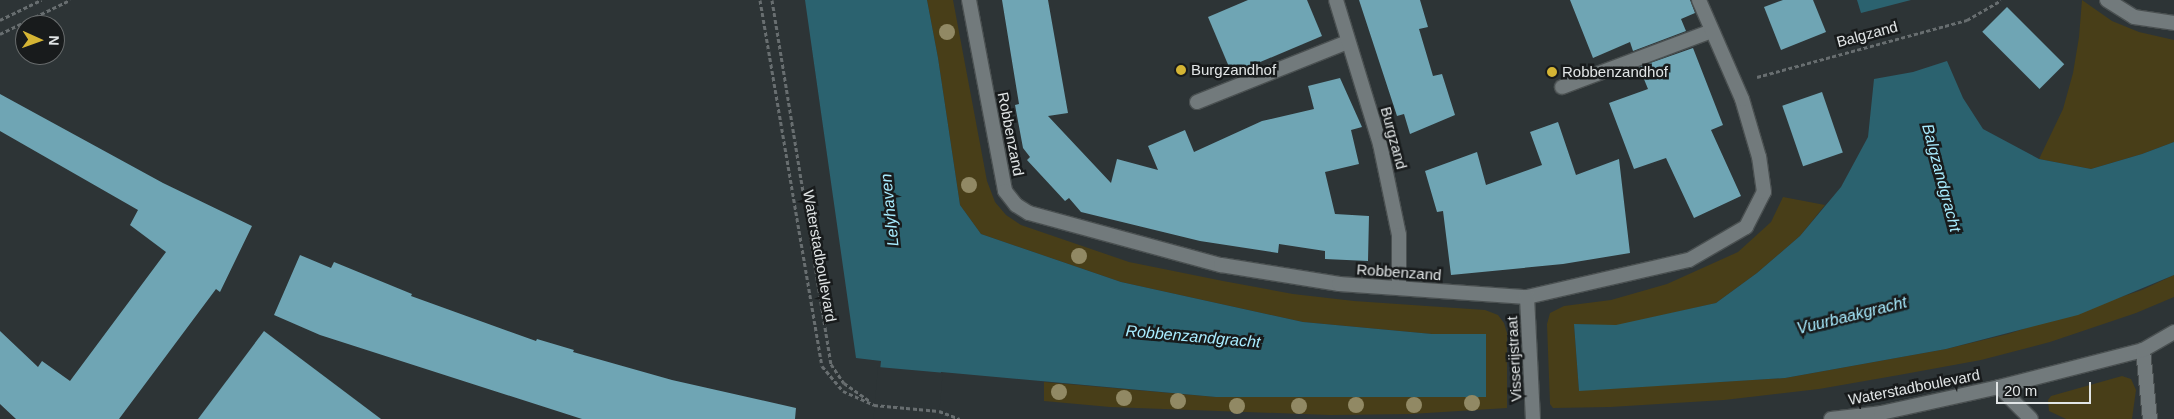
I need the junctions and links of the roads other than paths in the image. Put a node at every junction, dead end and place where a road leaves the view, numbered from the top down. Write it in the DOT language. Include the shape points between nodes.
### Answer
graph roads {
  1 [pos="969,0"];
  2 [pos="1336,0"];
  3 [pos="1699,0"];
  4 [pos="2107,0"];
  5 [pos="2174,23"];
  6 [pos="1712,31"];
  7 [pos="1348,42"];
  8 [pos="1562,87"];
  9 [pos="1197,102"];
  10 [pos="1399,288"];
  11 [pos="1526,298"];
  12 [pos="2174,332"];
  13 [pos="2143,350"];
  14 [pos="1999,387"];
  15 [pos="1533,419"];
  16 [pos="1831,419"];
  17 [pos="2031,419"];
  18 [pos="2150,419"];
  1 -- 10 [label="street, Robbenzand" via="1005,191 1016,205 1028,213 1221,265 1339,284"];
  2 -- 7 [label="street, Burgzand"];
  3 -- 6 [label="street, Robbenzand"];
  4 -- 5 [label="street" via="2134,17"];
  6 -- 8 [label="street"];
  6 -- 11 [label="street, Robbenzand" via="1742,99 1759,157 1764,192 1746,227 1689,260"];
  7 -- 9 [label="street"];
  7 -- 10 [label="street, Burgzand" via="1380,144 1394,207 1399,235"];
  10 -- 11 [label="street, Robbenzand"];
  11 -- 15 [label="street, Visserijstraat"];
  12 -- 13 [label="street, Waterstadboulevard"];
  13 -- 14 [label="street, Waterstadboulevard"];
  13 -- 18 [label="street"];
  14 -- 16 [label="street, Waterstadboulevard" via="1881,413"];
  14 -- 17 [label="street"];
}
